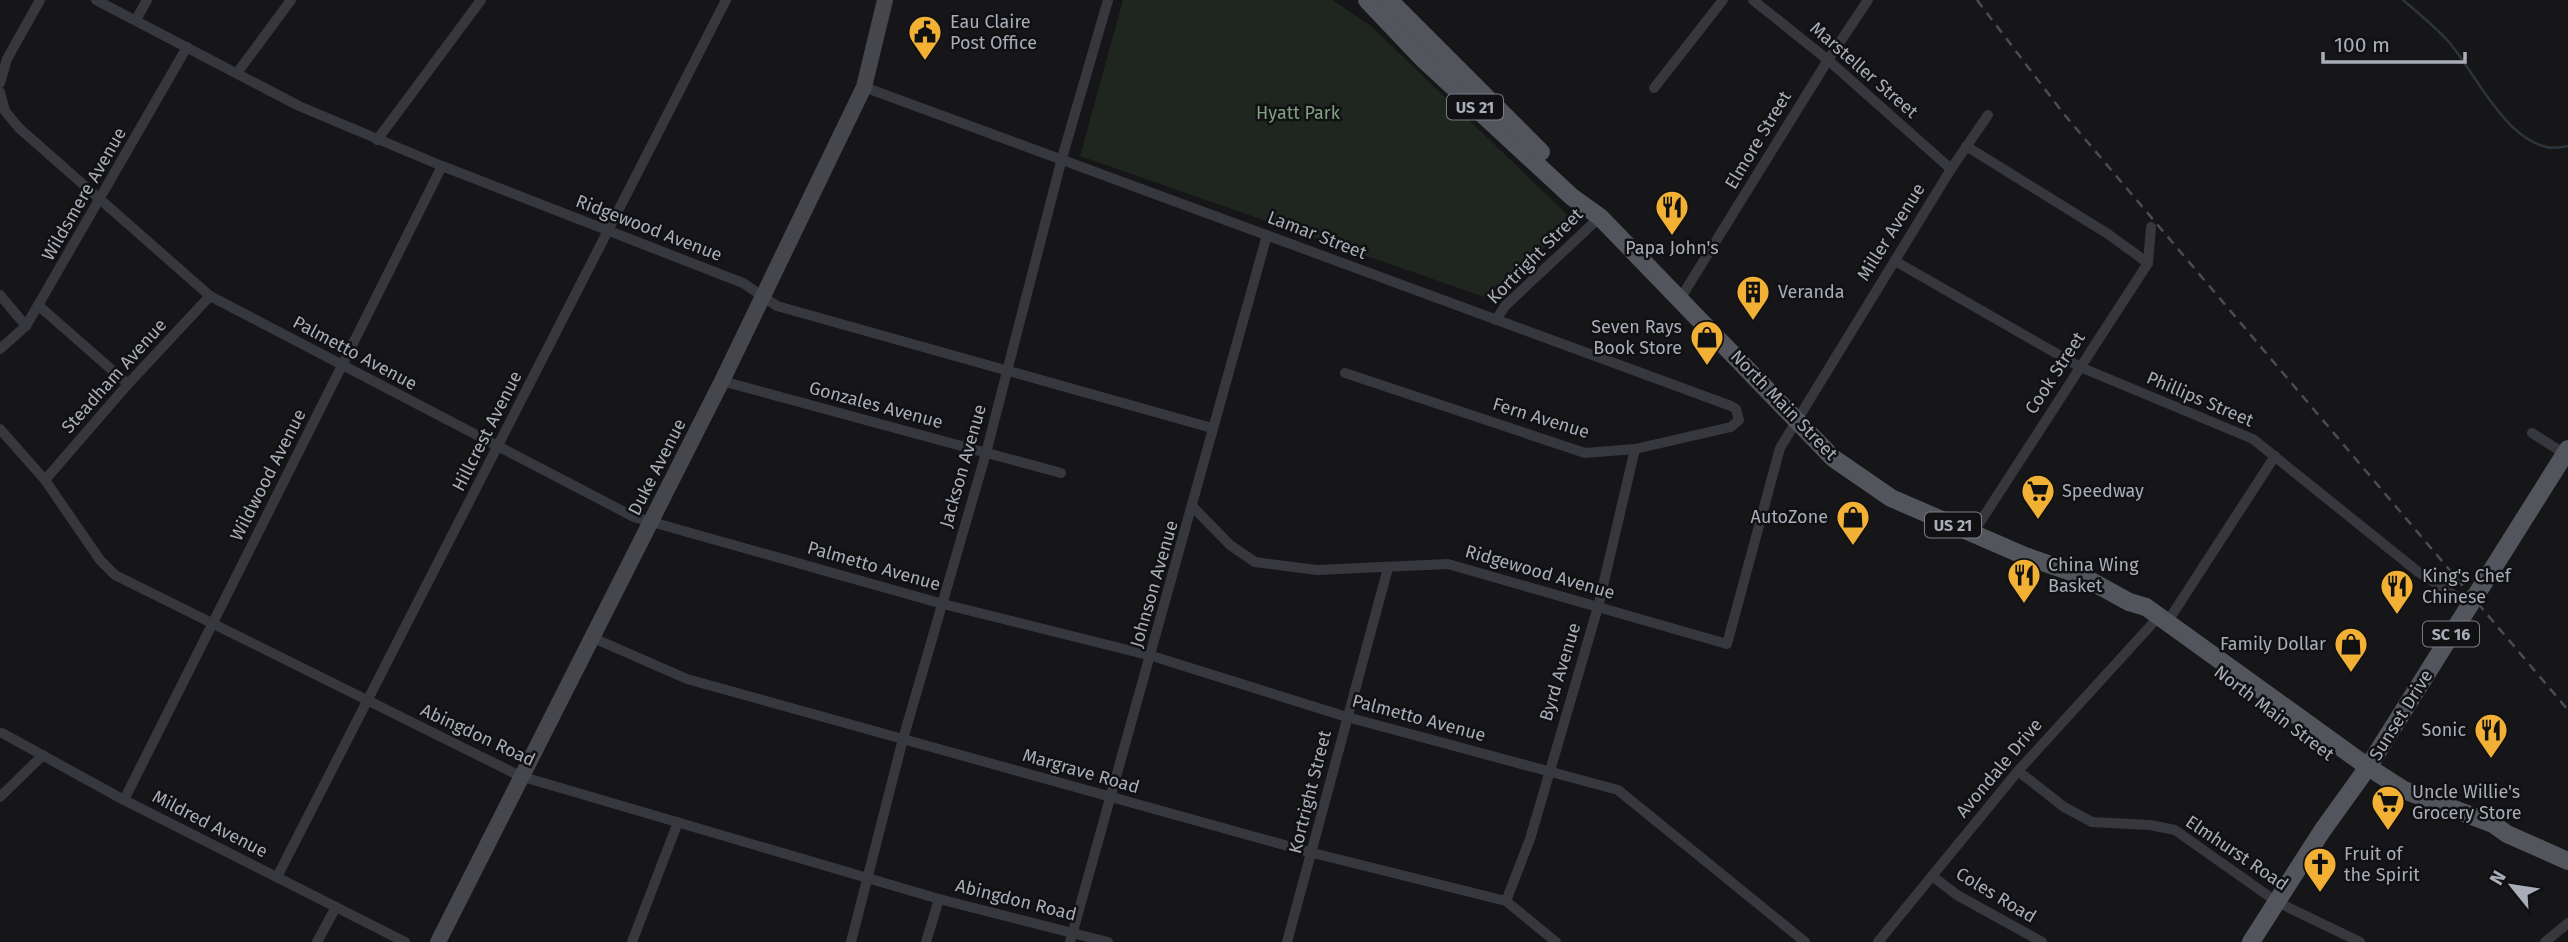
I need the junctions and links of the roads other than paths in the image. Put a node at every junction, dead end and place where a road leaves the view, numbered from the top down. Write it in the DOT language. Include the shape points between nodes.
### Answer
graph roads {
  1 [pos="40,0"];
  2 [pos="96,0"];
  3 [pos="147,0"];
  4 [pos="291,0"];
  5 [pos="481,0"];
  6 [pos="726,0"];
  7 [pos="885,0"];
  8 [pos="1108,0"];
  9 [pos="1367,0"];
  10 [pos="1389,0"];
  11 [pos="1723,0"];
  12 [pos="1753,0"];
  13 [pos="1868,0"];
  14 [pos="136,20"];
  15 [pos="187,47"];
  16 [pos="1828,60"];
  17 [pos="237,73"];
  18 [pos="0,82"];
  19 [pos="864,87"];
  20 [pos="1654,88"];
  21 [pos="0,92"];
  22 [pos="1988,115"];
  23 [pos="377,140"];
  24 [pos="1966,146"];
  25 [pos="1062,158"];
  26 [pos="442,166"];
  27 [pos="1951,169"];
  28 [pos="102,199"];
  29 [pos="1595,212"];
  30 [pos="2151,227"];
  31 [pos="608,230"];
  32 [pos="1267,235"];
  33 [pos="1895,261"];
  34 [pos="2148,263"];
  35 [pos="0,295"];
  36 [pos="210,296"];
  37 [pos="763,298"];
  38 [pos="1680,299"];
  39 [pos="38,306"];
  40 [pos="1496,320"];
  41 [pos="26,326"];
  42 [pos="0,349"];
  43 [pos="343,366"];
  44 [pos="2080,367"];
  45 [pos="1008,370"];
  46 [pos="1345,373"];
  47 [pos="722,381"];
  48 [pos="128,384"];
  49 [pos="1796,418"];
  50 [pos="1731,427"];
  51 [pos="1212,428"];
  52 [pos="0,429"];
  53 [pos="2532,433"];
  54 [pos="498,448"];
  55 [pos="1635,449"];
  56 [pos="986,453"];
  57 [pos="2567,453"];
  58 [pos="2276,456"];
  59 [pos="1061,473"];
  60 [pos="45,480"];
  61 [pos="1194,507"];
  62 [pos="651,521"];
  63 [pos="1973,533"];
  64 [pos="1388,568"];
  65 [pos="943,604"];
  66 [pos="2469,605"];
  67 [pos="1598,607"];
  68 [pos="2161,622"];
  69 [pos="213,623"];
  70 [pos="591,637"];
  71 [pos="1727,644"];
  72 [pos="1152,656"];
  73 [pos="366,702"];
  74 [pos="1347,717"];
  75 [pos="2,733"];
  76 [pos="903,739"];
  77 [pos="43,755"];
  78 [pos="1548,771"];
  79 [pos="2018,771"];
  80 [pos="2366,771"];
  81 [pos="520,776"];
  82 [pos="0,797"];
  83 [pos="1110,798"];
  84 [pos="124,800"];
  85 [pos="678,822"];
  86 [pos="1313,853"];
  87 [pos="2568,861"];
  88 [pos="1932,876"];
  89 [pos="277,877"];
  90 [pos="867,878"];
  91 [pos="939,899"];
  92 [pos="1506,901"];
  93 [pos="2277,902"];
  94 [pos="336,907"];
  95 [pos="2568,923"];
  96 [pos="1071,937"];
  97 [pos="317,942"];
  98 [pos="405,942"];
  99 [pos="438,942"];
  100 [pos="632,942"];
  101 [pos="851,942"];
  102 [pos="926,942"];
  103 [pos="1108,942"];
  104 [pos="1287,942"];
  105 [pos="1556,942"];
  106 [pos="1805,942"];
  107 [pos="1878,942"];
  108 [pos="2042,942"];
  109 [pos="2251,942"];
  110 [pos="2360,942"];
  111 [pos="2545,942"];
  1 -- 18 [label="street"];
  2 -- 14 [label="street, Ridgewood Avenue"];
  3 -- 14 [label="street"];
  4 -- 17 [label="street"];
  5 -- 23 [label="street"];
  6 -- 31 [label="street, Hillcrest Avenue"];
  7 -- 19 [label="street, Duke Avenue"];
  8 -- 25 [label="street, Jackson Avenue"];
  9 -- 29 [label="main road, North Main Street / US 21" via="1424,60"];
  10 -- 29 [label="main road, North Main Street / US 21" via="1569,179"];
  11 -- 20 [label="street"];
  12 -- 16 [label="street, Marsteller Street"];
  13 -- 16 [label="street, Elmore Street"];
  14 -- 15 [label="street, Ridgewood Avenue"];
  15 -- 17 [label="street, Ridgewood Avenue"];
  15 -- 28 [label="street, Wildsmere Avenue"];
  16 -- 27 [label="street, Marsteller Street"];
  16 -- 38 [label="street, Elmore Street"];
  17 -- 23 [label="street, Ridgewood Avenue"];
  19 -- 25 [label="street, Lamar Street"];
  19 -- 37 [label="street, Duke Avenue"];
  21 -- 28 [label="street, Palmetto Avenue" via="5,111 19,128"];
  22 -- 24 [label="street, Miller Avenue"];
  23 -- 26 [label="street, Ridgewood Avenue"];
  24 -- 27 [label="street, Miller Avenue"];
  24 -- 34 [label="street"];
  25 -- 32 [label="street, Lamar Street"];
  25 -- 45 [label="street, Jackson Avenue"];
  26 -- 31 [label="street, Ridgewood Avenue"];
  26 -- 43 [label="street, Wildwood Avenue"];
  27 -- 33 [label="street, Miller Avenue"];
  28 -- 36 [label="street, Palmetto Avenue"];
  28 -- 39 [label="street, Wildsmere Avenue"];
  29 -- 38 [label="main road, North Main Street / US 21"];
  29 -- 40 [label="street, Kortright Street"];
  30 -- 34 [label="street, Cook Street"];
  31 -- 37 [label="street, Ridgewood Avenue" via="743,283"];
  31 -- 54 [label="street, Hillcrest Avenue"];
  32 -- 40 [label="street, Lamar Street"];
  32 -- 51 [label="street, Johnson Avenue"];
  33 -- 44 [label="street, Phillips Street"];
  33 -- 49 [label="street, Miller Avenue"];
  34 -- 44 [label="street, Cook Street"];
  35 -- 41 [label="street"];
  36 -- 43 [label="street, Palmetto Avenue"];
  36 -- 48 [label="street, Steadham Avenue"];
  37 -- 45 [label="street, Ridgewood Avenue" via="777,306"];
  37 -- 47 [label="street, Duke Avenue"];
  38 -- 49 [label="main road, North Main Street / US 21"];
  39 -- 41 [label="street, Wildsmere Avenue"];
  39 -- 48 [label="street"];
  40 -- 50 [label="street, Lamar Street" via="1731,406 1739,420"];
  41 -- 42 [label="street, Wildsmere Avenue"];
  43 -- 54 [label="street, Palmetto Avenue"];
  43 -- 69 [label="street, Wildwood Avenue"];
  44 -- 58 [label="street, Phillips Street" via="2239,432"];
  44 -- 63 [label="street, Cook Street"];
  45 -- 51 [label="street, Ridgewood Avenue"];
  45 -- 56 [label="street, Jackson Avenue"];
  46 -- 55 [label="street, Fern Avenue" via="1585,453"];
  47 -- 56 [label="street, Gonzales Avenue"];
  47 -- 62 [label="street, Duke Avenue"];
  48 -- 60 [label="street, Steadham Avenue"];
  49 -- 63 [label="main road, North Main Street / US 21" via="1833,458 1874,487"];
  49 -- 71 [label="street, Miller Avenue" via="1780,447"];
  50 -- 55 [label="street, Fern Avenue"];
  51 -- 61 [label="street, Johnson Avenue"];
  52 -- 60 [label="street, Abingdon Road"];
  53 -- 57 [label="street"];
  54 -- 62 [label="street, Palmetto Avenue" via="634,517"];
  54 -- 73 [label="street, Hillcrest Avenue"];
  55 -- 67 [label="street, Byrd Avenue"];
  56 -- 59 [label="street, Gonzales Avenue"];
  56 -- 65 [label="street, Jackson Avenue"];
  57 -- 66 [label="main road, Sunset Drive / SC 16"];
  58 -- 66 [label="street, Phillips Street" via="2417,571"];
  58 -- 68 [label="street, Avondale Drive"];
  60 -- 69 [label="street, Abingdon Road" via="115,575"];
  61 -- 64 [label="street, Ridgewood Avenue" via="1230,545 1255,562 1317,570"];
  61 -- 72 [label="street, Johnson Avenue"];
  62 -- 65 [label="street, Palmetto Avenue"];
  62 -- 70 [label="street, Duke Avenue"];
  63 -- 68 [label="main road, North Main Street / US 21" via="2080,575"];
  64 -- 67 [label="street, Ridgewood Avenue" via="1448,564"];
  64 -- 74 [label="street, Kortright Street"];
  65 -- 72 [label="street, Palmetto Avenue"];
  65 -- 76 [label="street, Jackson Avenue"];
  66 -- 80 [label="main road, Sunset Drive / SC 16"];
  67 -- 71 [label="street, Ridgewood Avenue"];
  67 -- 78 [label="street, Byrd Avenue"];
  68 -- 79 [label="street, Avondale Drive"];
  68 -- 80 [label="main road, North Main Street / US 21" via="2340,762"];
  69 -- 73 [label="street, Abingdon Road"];
  69 -- 84 [label="street, Wildwood Avenue"];
  70 -- 76 [label="street, Margrave Road" via="687,678"];
  70 -- 81 [label="street, Duke Avenue"];
  72 -- 74 [label="street, Palmetto Avenue"];
  72 -- 83 [label="street, Johnson Avenue"];
  73 -- 81 [label="street, Abingdon Road"];
  73 -- 89 [label="street, Hillcrest Avenue"];
  74 -- 78 [label="street, Palmetto Avenue"];
  74 -- 86 [label="street, Kortright Street"];
  75 -- 77 [label="street, Mildred Avenue"];
  76 -- 83 [label="street, Margrave Road"];
  76 -- 90 [label="street, Jackson Avenue"];
  77 -- 82 [label="street"];
  77 -- 84 [label="street, Mildred Avenue"];
  78 -- 92 [label="street, Byrd Avenue" via="1530,839"];
  78 -- 106 [label="street, Palmetto Avenue" via="1618,790"];
  79 -- 88 [label="street, Avondale Drive"];
  79 -- 93 [label="street, Elmhurst Road" via="2064,807 2092,822 2175,830"];
  80 -- 87 [label="main road, US 21" via="2494,824"];
  80 -- 93 [label="main road, Sunset Drive / SC 16"];
  81 -- 85 [label="street, Abingdon Road"];
  81 -- 99 [label="street, Duke Avenue"];
  83 -- 86 [label="street, Margrave Road"];
  83 -- 96 [label="street, Johnson Avenue"];
  84 -- 89 [label="street, Mildred Avenue"];
  85 -- 90 [label="street, Abingdon Road"];
  85 -- 100 [label="street"];
  86 -- 92 [label="street, Margrave Road"];
  86 -- 104 [label="street, Kortright Street"];
  88 -- 107 [label="street, Avondale Drive"];
  88 -- 108 [label="street, Coles Road"];
  89 -- 94 [label="street, Mildred Avenue"];
  90 -- 91 [label="street, Abingdon Road"];
  90 -- 101 [label="street, Jackson Avenue"];
  91 -- 96 [label="street, Abingdon Road"];
  91 -- 102 [label="street"];
  92 -- 105 [label="street, Margrave Road"];
  93 -- 109 [label="main road, Sunset Drive / SC 16"];
  93 -- 110 [label="street, Elmhurst Road"];
  94 -- 97 [label="street"];
  94 -- 98 [label="street, Mildred Avenue"];
  95 -- 111 [label="street"];
  96 -- 103 [label="street, Abingdon Road"];
}
